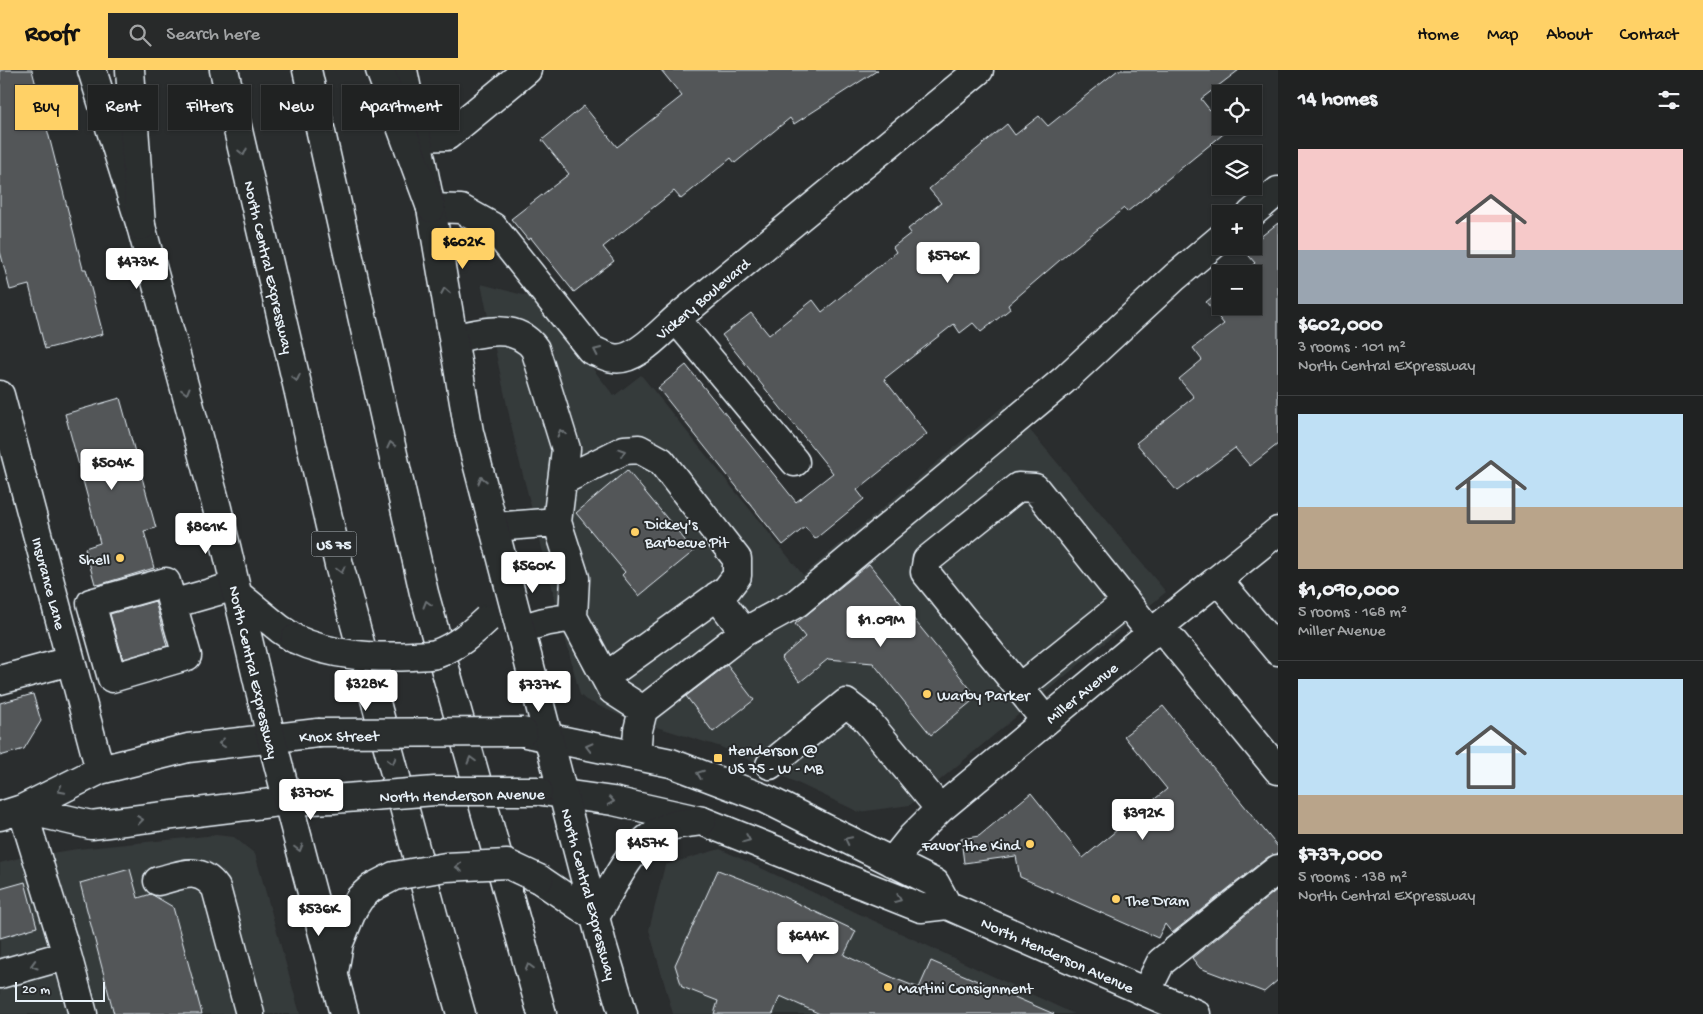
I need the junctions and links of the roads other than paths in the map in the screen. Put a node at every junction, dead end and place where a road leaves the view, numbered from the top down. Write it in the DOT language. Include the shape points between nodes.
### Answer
graph roads {
  1 [pos="92,70"];
  2 [pos="130,70"];
  3 [pos="224,70"];
  4 [pos="307,70"];
  5 [pos="380,70"];
  6 [pos="403,70"];
  7 [pos="527,70"];
  8 [pos="979,70"];
  9 [pos="417,136"];
  10 [pos="1278,191"];
  11 [pos="1262,205"];
  12 [pos="431,208"];
  13 [pos="141,226"];
  14 [pos="1212,245"];
  15 [pos="676,319"];
  16 [pos="454,340"];
  17 [pos="0,395"];
  18 [pos="795,462"];
  19 [pos="562,481"];
  20 [pos="557,522"];
  21 [pos="494,527"];
  22 [pos="1278,531"];
  23 [pos="505,568"];
  24 [pos="1218,580"];
  25 [pos="236,590"];
  26 [pos="717,596"];
  27 [pos="1126,602"];
  28 [pos="172,604"];
  29 [pos="94,614"];
  30 [pos="573,617"];
  31 [pos="60,623"];
  32 [pos="520,630"];
  33 [pos="1156,630"];
  34 [pos="744,632"];
  35 [pos="1278,652"];
  36 [pos="70,661"];
  37 [pos="605,677"];
  38 [pos="0,680"];
  39 [pos="1020,688"];
  40 [pos="643,710"];
  41 [pos="1046,721"];
  42 [pos="535,734"];
  43 [pos="270,737"];
  44 [pos="636,756"];
  45 [pos="770,765"];
  46 [pos="100,770"];
  47 [pos="1278,770"];
  48 [pos="550,792"];
  49 [pos="287,801"];
  50 [pos="940,809"];
  51 [pos="11,813"];
  52 [pos="702,821"];
  53 [pos="892,862"];
  54 [pos="1278,869"];
  55 [pos="158,881"];
  56 [pos="947,905"];
  57 [pos="595,917"];
  58 [pos="68,955"];
  59 [pos="0,974"];
  60 [pos="334,978"];
  61 [pos="1146,992"];
  62 [pos="82,1014"];
  63 [pos="250,1014"];
  64 [pos="344,1014"];
  65 [pos="461,1014"];
  66 [pos="542,1014"];
  67 [pos="623,1014"];
  68 [pos="1196,1014"];
  1 -- 13 [label="main road, North Central Expressway"];
  2 -- 13 [label="main road"];
  3 -- 65 [label="main road, North Central Expressway / US 75, one-way" via="340,565"];
  66 -- 4 [label="main road, one-way" via="424,593"];
  5 -- 12 [label="main road"];
  6 -- 9 [label="main road, North Central Expressway"];
  7 -- 9 [label="main road" via="447,136"];
  8 -- 15 [label="main road, Vickery Boulevard"];
  9 -- 12 [label="main road, North Central Expressway"];
  10 -- 11 [label="main road"];
  15 -- 12 [label="main road, Vickery Boulevard, one-way" via="642,349 626,358 614,359 591,350 492,227 461,210"];
  16 -- 12 [label="main road, North Central Expressway, one-way"];
  13 -- 25 [label="main road, North Central Expressway, one-way"];
  14 -- 34 [label="main road" via="1064,380 797,603"];
  15 -- 18 [label="main road"];
  19 -- 16 [label="main road, one-way" via="566,449 535,349 529,340 516,333 497,331 480,332"];
  21 -- 16 [label="main road, North Central Expressway, one-way" via="469,432"];
  17 -- 31 [label="main road, Insurance Lane"];
  19 -- 20 [label="main road"];
  19 -- 26 [label="main road, one-way" via="624,450 639,449 661,461 736,559 738,576"];
  20 -- 21 [label="main road"];
  20 -- 30 [label="main road" via="576,578"];
  21 -- 23 [label="main road, North Central Expressway"];
  22 -- 24 [label="main road, Miller Avenue"];
  23 -- 25 [label="main road, bridge" via="501,600 487,619 466,638 435,654 383,657 314,648 280,629"];
  23 -- 32 [label="main road, North Central Expressway"];
  24 -- 33 [label="main road, Miller Avenue"];
  24 -- 35 [label="main road"];
  25 -- 28 [label="main road"];
  25 -- 43 [label="main road, North Central Expressway"];
  26 -- 34 [label="main road"];
  26 -- 37 [label="main road"];
  27 -- 33 [label="main road"];
  27 -- 39 [label="main road"];
  27 -- 39 [label="main road" via="1035,488 1018,487 927,560 925,572"];
  28 -- 29 [label="main road" via="166,582 91,603"];
  28 -- 29 [label="main road" via="187,656 112,678"];
  29 -- 31 [label="main road"];
  30 -- 32 [label="main road"];
  30 -- 37 [label="main road"];
  31 -- 36 [label="main road, Insurance Lane"];
  32 -- 42 [label="main road, North Central Expressway"];
  33 -- 41 [label="main road, Miller Avenue"];
  33 -- 47 [label="main road"];
  34 -- 40 [label="main road"];
  36 -- 38 [label="main road"];
  36 -- 46 [label="main road, Insurance Lane"];
  37 -- 40 [label="main road" via="612,690"];
  39 -- 41 [label="main road"];
  40 -- 44 [label="main road"];
  41 -- 50 [label="main road, Miller Avenue"];
  42 -- 43 [label="main road, Knox Street, bridge" via="318,733"];
  44 -- 42 [label="main road, one-way"];
  42 -- 48 [label="main road, North Central Expressway"];
  43 -- 46 [label="main road, Knox Street, one-way" via="188,748"];
  43 -- 49 [label="main road, North Central Expressway"];
  53 -- 44 [label="main road, one-way" via="766,799 672,763"];
  45 -- 50 [label="main road" via="846,703 864,717"];
  46 -- 51 [label="main road, Knox Street, one-way"];
  48 -- 49 [label="main road, North Henderson Avenue, bridge" via="435,791"];
  48 -- 52 [label="main road, North Henderson Avenue, one-way" via="613,801"];
  48 -- 57 [label="main road, North Central Expressway"];
  51 -- 49 [label="main road, one-way" via="91,825"];
  49 -- 60 [label="main road, North Central Expressway, one-way"];
  50 -- 53 [label="main road, Miller Avenue"];
  51 -- 58 [label="main road"];
  52 -- 56 [label="main road, North Henderson Avenue, one-way" via="921,908"];
  52 -- 57 [label="main road" via="674,825 645,841 628,861"];
  53 -- 56 [label="main road" via="935,883"];
  54 -- 61 [label="main road" via="1161,962"];
  55 -- 63 [label="main road" via="188,873 197,874 204,876 216,888"];
  56 -- 61 [label="main road, North Henderson Avenue"];
  57 -- 60 [label="main road, one-way, bridge" via="539,878 507,864 446,867 394,876 360,898 339,942"];
  57 -- 67 [label="main road, North Central Expressway"];
  58 -- 59 [label="main road, one-way"];
  58 -- 62 [label="main road"];
  60 -- 64 [label="main road, North Central Expressway"];
  61 -- 68 [label="main road, North Henderson Avenue"];
}
